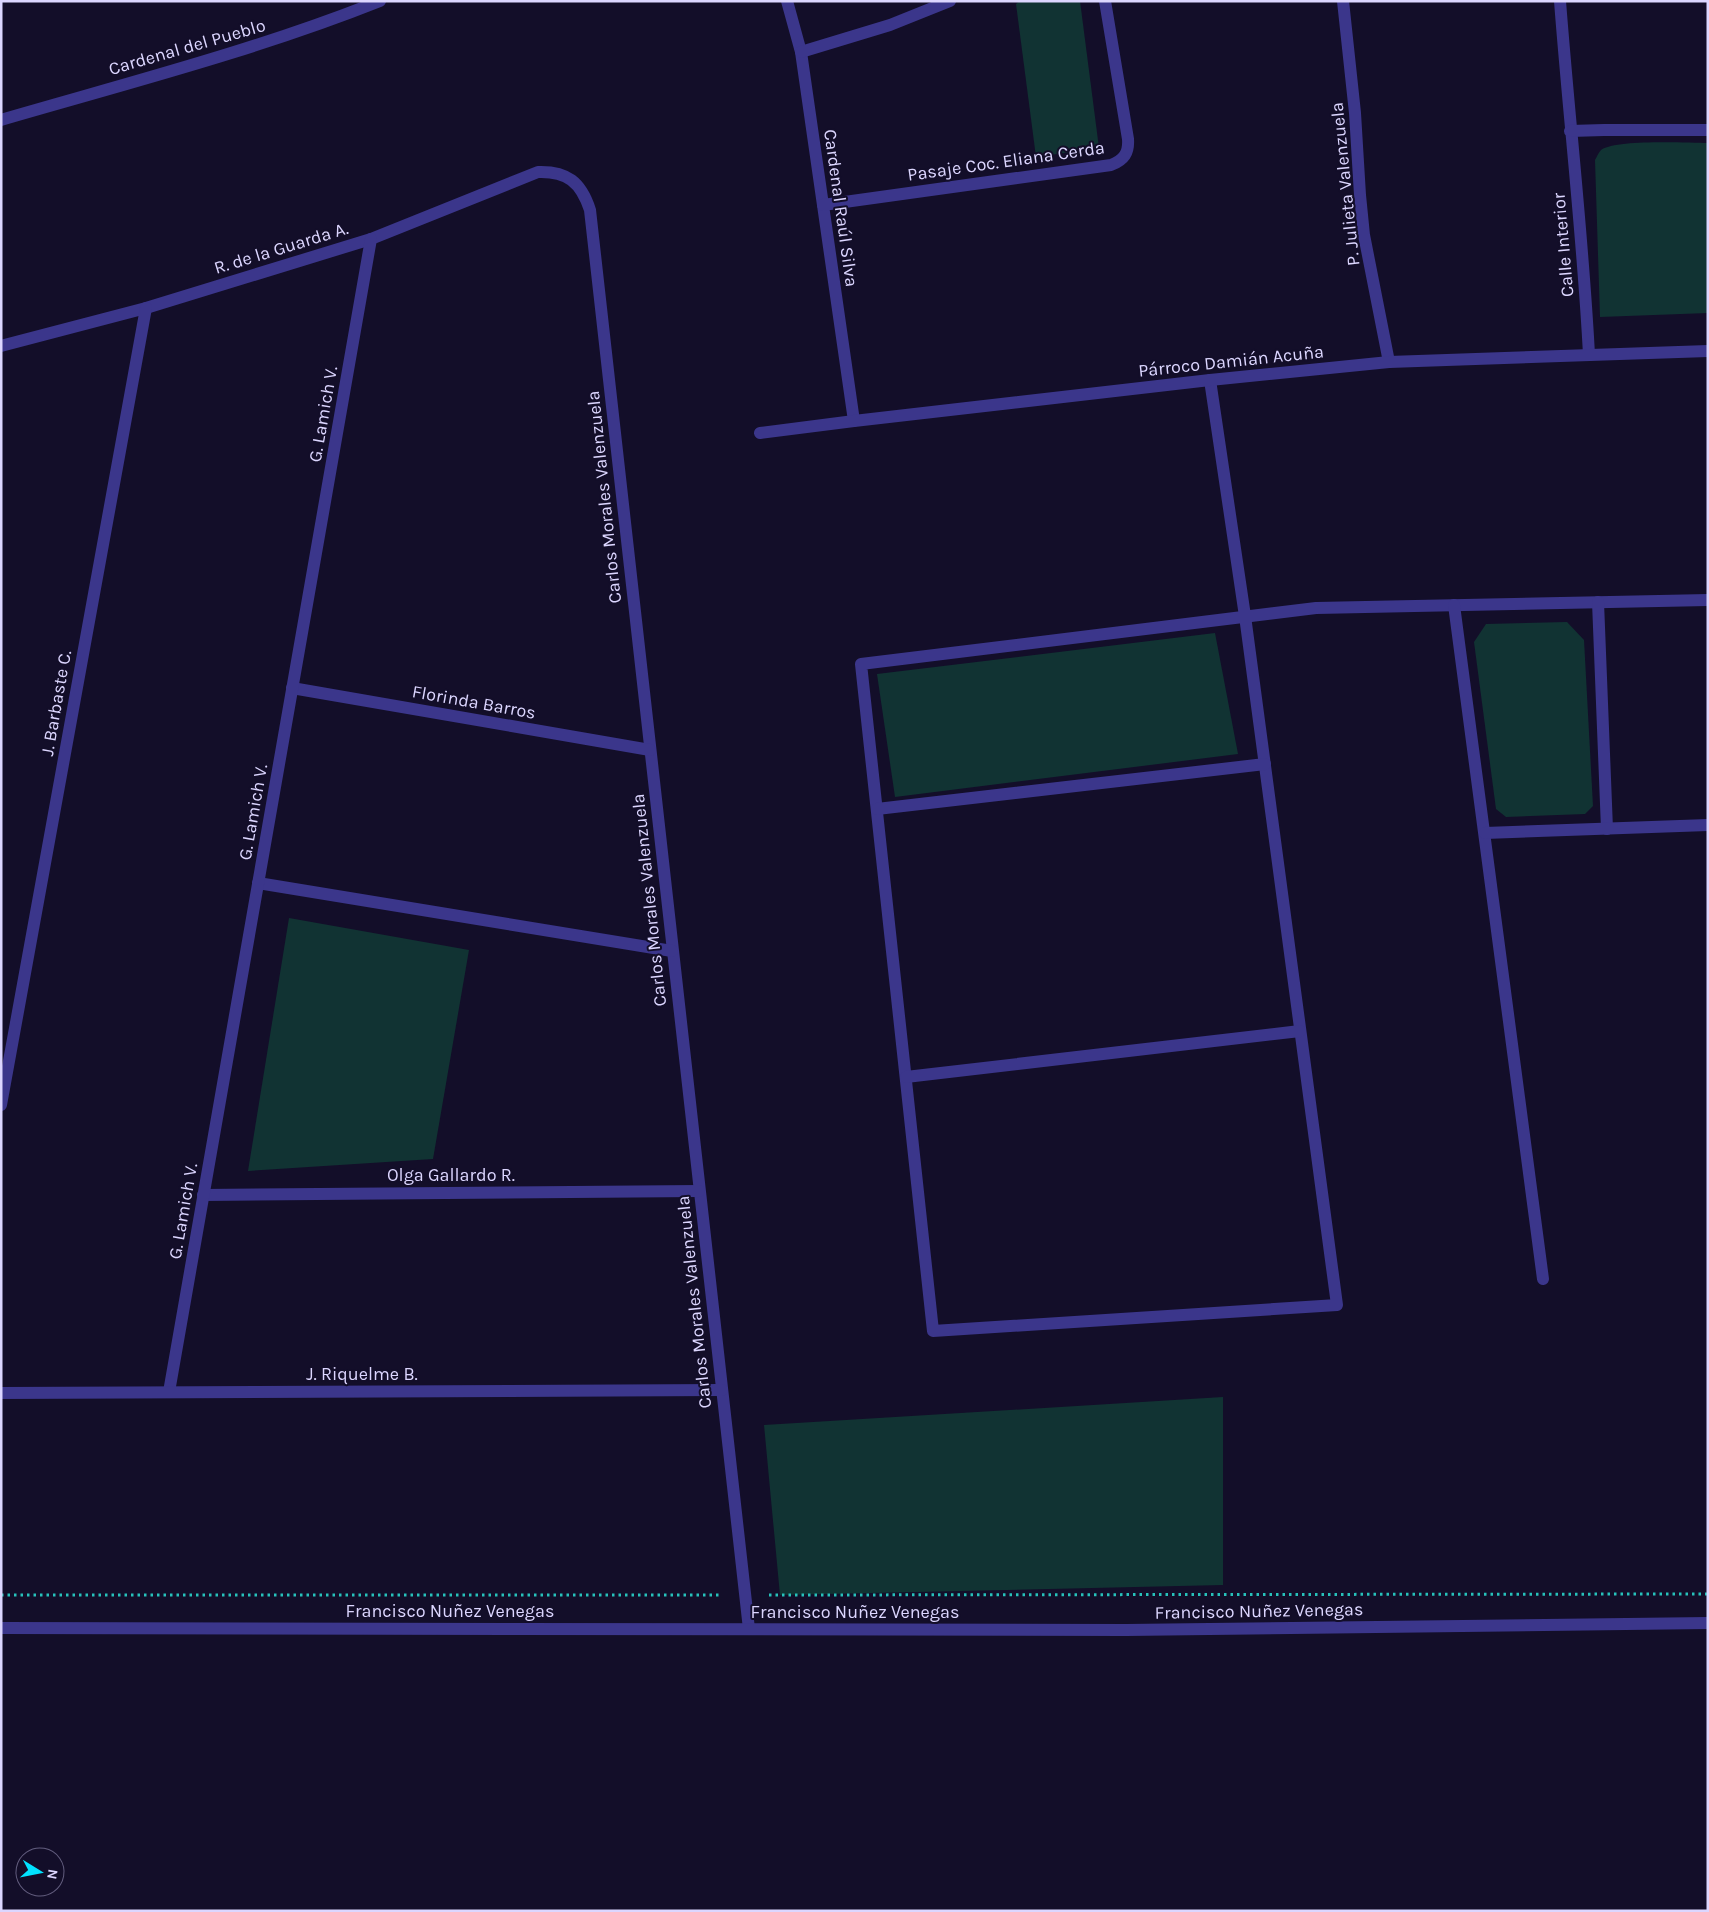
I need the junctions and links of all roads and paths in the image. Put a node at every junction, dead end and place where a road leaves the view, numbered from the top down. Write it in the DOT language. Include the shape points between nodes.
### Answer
graph roads {
  1 [pos="380,1"];
  2 [pos="786,1"];
  3 [pos="950,1"];
  4 [pos="1105,1"];
  5 [pos="1343,1"];
  6 [pos="1560,1"];
  7 [pos="800,52"];
  8 [pos="1,120"];
  9 [pos="1708,130"];
  10 [pos="1570,131"];
  11 [pos="565,176"];
  12 [pos="823,206"];
  13 [pos="371,239"];
  14 [pos="146,308"];
  15 [pos="1,346"];
  16 [pos="1708,351"];
  17 [pos="1588,355"];
  18 [pos="1389,362"];
  19 [pos="1210,380"];
  20 [pos="854,420"];
  21 [pos="760,433"];
  22 [pos="1708,600"];
  23 [pos="1598,602"];
  24 [pos="1454,605"];
  25 [pos="1245,616"];
  26 [pos="292,688"];
  27 [pos="650,750"];
  28 [pos="1265,764"];
  29 [pos="877,809"];
  30 [pos="1708,825"];
  31 [pos="1606,829"];
  32 [pos="1484,833"];
  33 [pos="258,883"];
  34 [pos="672,951"];
  35 [pos="1300,1031"];
  36 [pos="906,1077"];
  37 [pos="1,1105"];
  38 [pos="699,1191"];
  39 [pos="204,1195"];
  40 [pos="1543,1278"];
  41 [pos="722,1390"];
  42 [pos="169,1392"];
  43 [pos="1,1393"];
  44 [pos="1708,1594"];
  45 [pos="1,1595"];
  46 [pos="745,1595"];
  47 [pos="1708,1624"];
  48 [pos="1,1628"];
  49 [pos="749,1629"];
  1 -- 8 [label="street, Cardenal del Pueblo" via="267,42"];
  2 -- 7 [label="street, Cardenal Raúl Silva"];
  3 -- 7 [label="street" via="890,25"];
  4 -- 12 [label="street, Pasaje Coc. Eliana Cerda" via="1129,147 1120,162"];
  5 -- 18 [label="street, P. Julieta Valenzuela" via="1363,225"];
  6 -- 10 [label="street, Calle Interior"];
  7 -- 12 [label="street, Cardenal Raúl Silva"];
  9 -- 10 [label="street"];
  10 -- 17 [label="street, Calle Interior"];
  11 -- 13 [label="street, R. de la Guarda A." via="538,172"];
  11 -- 27 [label="street, Carlos Morales Valenzuela" via="586,196 590,210"];
  12 -- 20 [label="street, Cardenal Raúl Silva"];
  13 -- 14 [label="street, R. de la Guarda A."];
  13 -- 26 [label="street, G. Lamich V."];
  14 -- 15 [label="street, R. de la Guarda A."];
  14 -- 37 [label="street, J. Barbaste C."];
  16 -- 17 [label="street, Párroco Damián Acuña"];
  17 -- 18 [label="street, Párroco Damián Acuña"];
  18 -- 19 [label="street, Párroco Damián Acuña"];
  19 -- 20 [label="street, Párroco Damián Acuña"];
  19 -- 25 [label="street"];
  20 -- 21 [label="street, Párroco Damián Acuña"];
  22 -- 23 [label="street"];
  23 -- 24 [label="street"];
  23 -- 31 [label="street"];
  24 -- 25 [label="street" via="1316,608"];
  24 -- 32 [label="street"];
  25 -- 28 [label="street"];
  25 -- 29 [label="street" via="861,664"];
  26 -- 27 [label="street, Florinda Barros"];
  26 -- 33 [label="street, G. Lamich V."];
  27 -- 34 [label="street, Carlos Morales Valenzuela"];
  28 -- 29 [label="street"];
  28 -- 35 [label="street"];
  29 -- 36 [label="street"];
  30 -- 31 [label="street"];
  31 -- 32 [label="street"];
  32 -- 40 [label="street"];
  33 -- 34 [label="street"];
  33 -- 39 [label="street, G. Lamich V."];
  34 -- 38 [label="street, Carlos Morales Valenzuela"];
  35 -- 36 [label="street"];
  35 -- 36 [label="street" via="1337,1305 933,1331"];
  38 -- 39 [label="street, Olga Gallardo R."];
  38 -- 41 [label="street, Carlos Morales Valenzuela"];
  39 -- 42 [label="street, G. Lamich V."];
  41 -- 42 [label="street, J. Riquelme B."];
  41 -- 46 [label="street, Carlos Morales Valenzuela"];
  42 -- 43 [label="street, J. Riquelme B."];
  44 -- 46 [label="path"];
  45 -- 46 [label="path"];
  46 -- 49 [label="street, Carlos Morales Valenzuela"];
  47 -- 49 [label="street, Francisco Nuñez Venegas" via="1126,1630"];
  48 -- 49 [label="street, Francisco Nuñez Venegas"];
}
